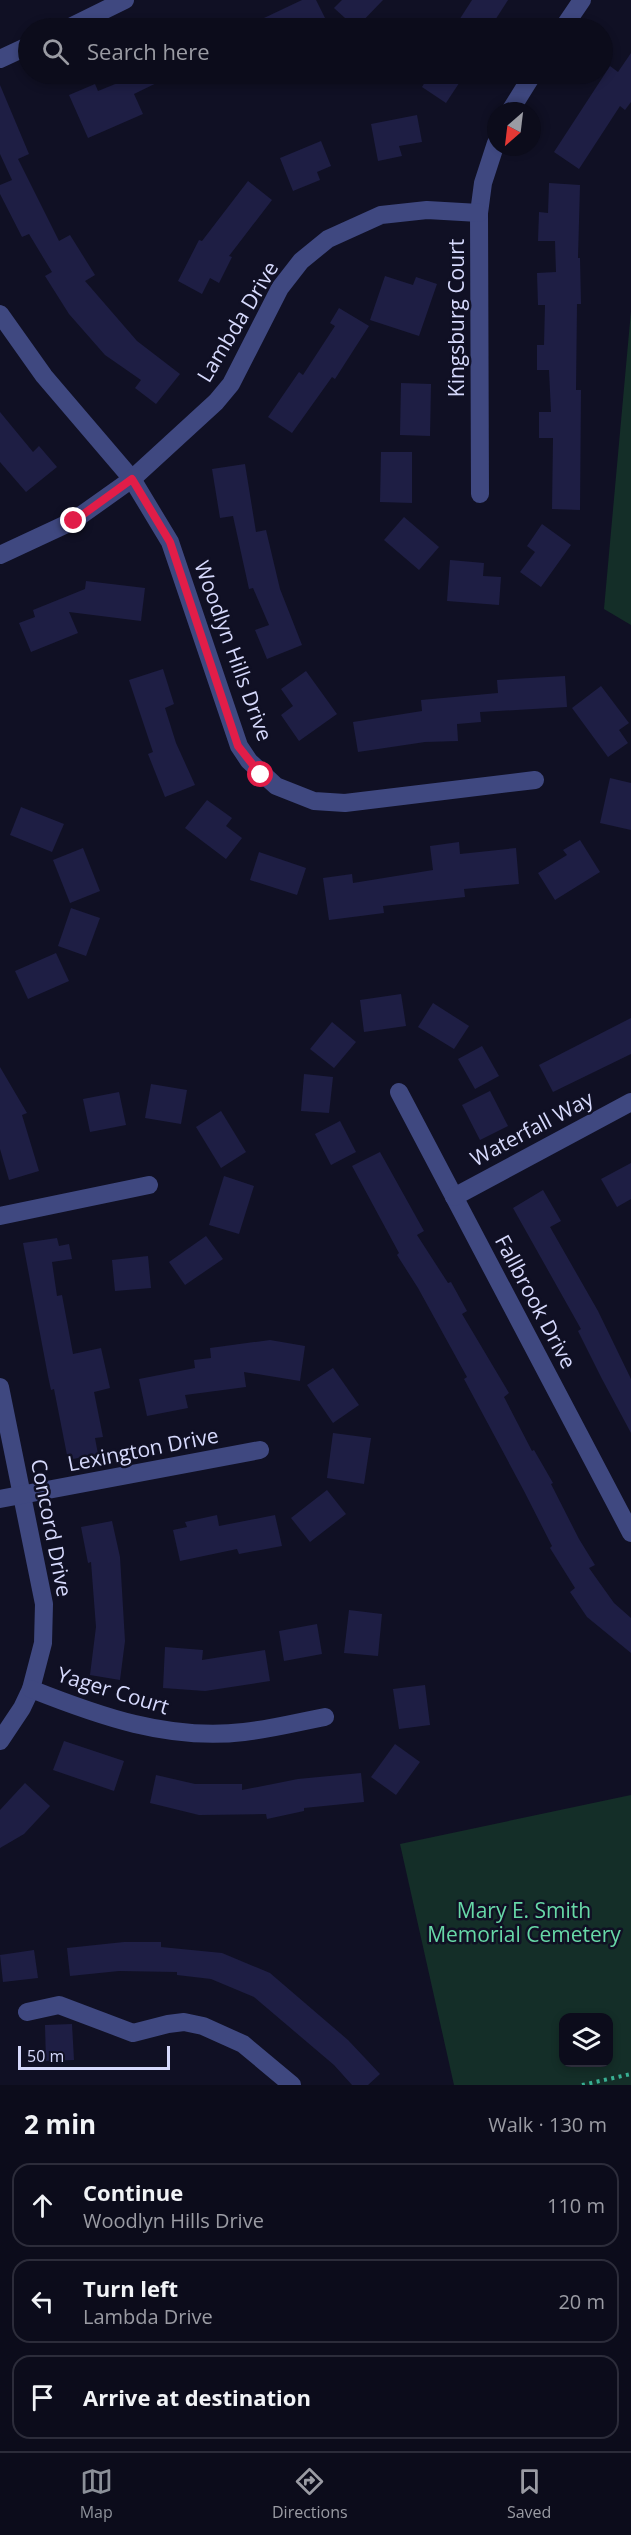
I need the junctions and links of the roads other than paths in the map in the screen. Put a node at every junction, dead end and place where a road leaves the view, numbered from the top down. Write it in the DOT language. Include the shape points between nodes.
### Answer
graph roads {
  1 [pos="125,0"];
  2 [pos="582,0"];
  3 [pos="88,18"];
  4 [pos="570,18"];
  5 [pos="18,51"];
  6 [pos="0,59"];
  7 [pos="527,84"];
  8 [pos="516,102"];
  9 [pos="492,156"];
  10 [pos="479,213"];
  11 [pos="0,314"];
  12 [pos="132,479"];
  13 [pos="480,494"];
  14 [pos="0,555"];
  15 [pos="535,780"];
  16 [pos="399,1092"];
  17 [pos="631,1102"];
  18 [pos="149,1185"];
  19 [pos="454,1197"];
  20 [pos="0,1216"];
  21 [pos="0,1387"];
  22 [pos="260,1450"];
  23 [pos="22,1495"];
  24 [pos="0,1499"];
  25 [pos="631,1533"];
  26 [pos="31,1689"];
  27 [pos="325,1717"];
  28 [pos="0,1741"];
  29 [pos="27,2012"];
  30 [pos="292,2085"];
  1 -- 3 [label="street"];
  2 -- 4 [label="street"];
  5 -- 6 [label="street"];
  7 -- 8 [label="street"];
  9 -- 10 [label="street, Kingsburg Court"];
  10 -- 12 [label="street, Lambda Drive" via="427,210 381,215 328,239 301,261 280,288 231,384"];
  10 -- 13 [label="street, Kingsburg Court"];
  11 -- 12 [label="street, Woodlyn Hills Drive" via="44,376"];
  12 -- 14 [label="street, Lambda Drive" via="74,521"];
  12 -- 15 [label="street, Woodlyn Hills Drive" via="170,542 238,746 276,786 314,801 345,803"];
  16 -- 19 [label="street, Fallbrook Drive"];
  17 -- 19 [label="street, Waterfall Way"];
  18 -- 20 [label="street"];
  19 -- 25 [label="street, Fallbrook Drive"];
  21 -- 23 [label="street, Concord Drive"];
  22 -- 23 [label="street, Lexington Drive"];
  23 -- 24 [label="street, Lexington Drive"];
  23 -- 26 [label="street, Concord Drive" via="44,1604 43,1643"];
  26 -- 27 [label="street, Yager Court" via="82,1709 178,1733 242,1732"];
  26 -- 28 [label="street, Concord Drive"];
  29 -- 30 [label="street" via="59,2005 133,2033 184,2022 203,2026 243,2044"];
}
